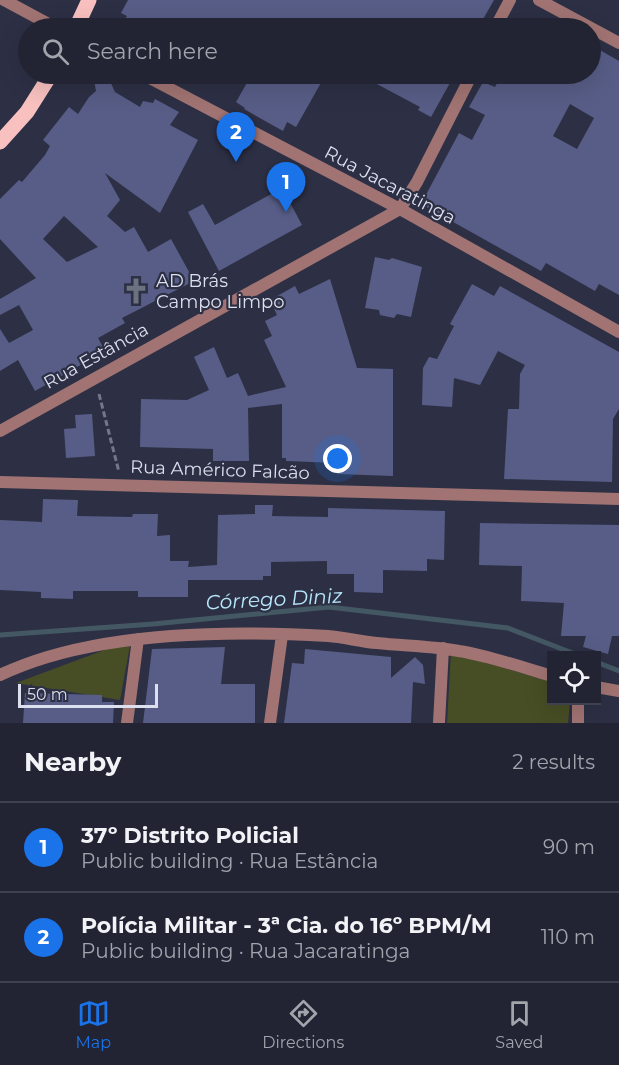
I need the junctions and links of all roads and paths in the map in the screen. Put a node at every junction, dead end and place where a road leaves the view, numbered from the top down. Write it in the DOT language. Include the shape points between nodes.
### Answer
graph roads {
  1 [pos="4,0"];
  2 [pos="89,0"];
  3 [pos="510,0"];
  4 [pos="539,0"];
  5 [pos="37,18"];
  6 [pos="81,18"];
  7 [pos="500,18"];
  8 [pos="572,18"];
  9 [pos="601,33"];
  10 [pos="619,43"];
  11 [pos="45,84"];
  12 [pos="161,84"];
  13 [pos="467,84"];
  14 [pos="0,142"];
  15 [pos="400,209"];
  16 [pos="619,332"];
  17 [pos="95,378"];
  18 [pos="0,431"];
  19 [pos="0,482"];
  20 [pos="122,485"];
  21 [pos="619,499"];
  22 [pos="282,635"];
  23 [pos="138,639"];
  24 [pos="443,648"];
  25 [pos="0,675"];
  26 [pos="547,675"];
  27 [pos="601,688"];
  28 [pos="619,692"];
  29 [pos="578,705"];
  30 [pos="127,723"];
  31 [pos="270,723"];
  32 [pos="440,723"];
  33 [pos="578,723"];
  1 -- 5 [label="street"];
  2 -- 6 [label="main road"];
  3 -- 7 [label="street"];
  4 -- 8 [label="street"];
  9 -- 10 [label="street"];
  11 -- 14 [label="main road" via="27,112"];
  12 -- 15 [label="street, Rua Jacaratinga"];
  13 -- 15 [label="street"];
  15 -- 16 [label="street, Rua Jacaratinga"];
  15 -- 17 [label="street, Rua Estância"];
  17 -- 18 [label="street, Rua Estância"];
  17 -- 20 [label="path"];
  19 -- 20 [label="street, Rua Américo Falcão"];
  20 -- 21 [label="street, Rua Américo Falcão"];
  22 -- 23 [label="street"];
  22 -- 24 [label="street"];
  22 -- 31 [label="street"];
  23 -- 25 [label="street" via="44,657"];
  23 -- 30 [label="street"];
  24 -- 26 [label="street"];
  24 -- 32 [label="street"];
  27 -- 28 [label="street"];
  29 -- 33 [label="street"];
}
